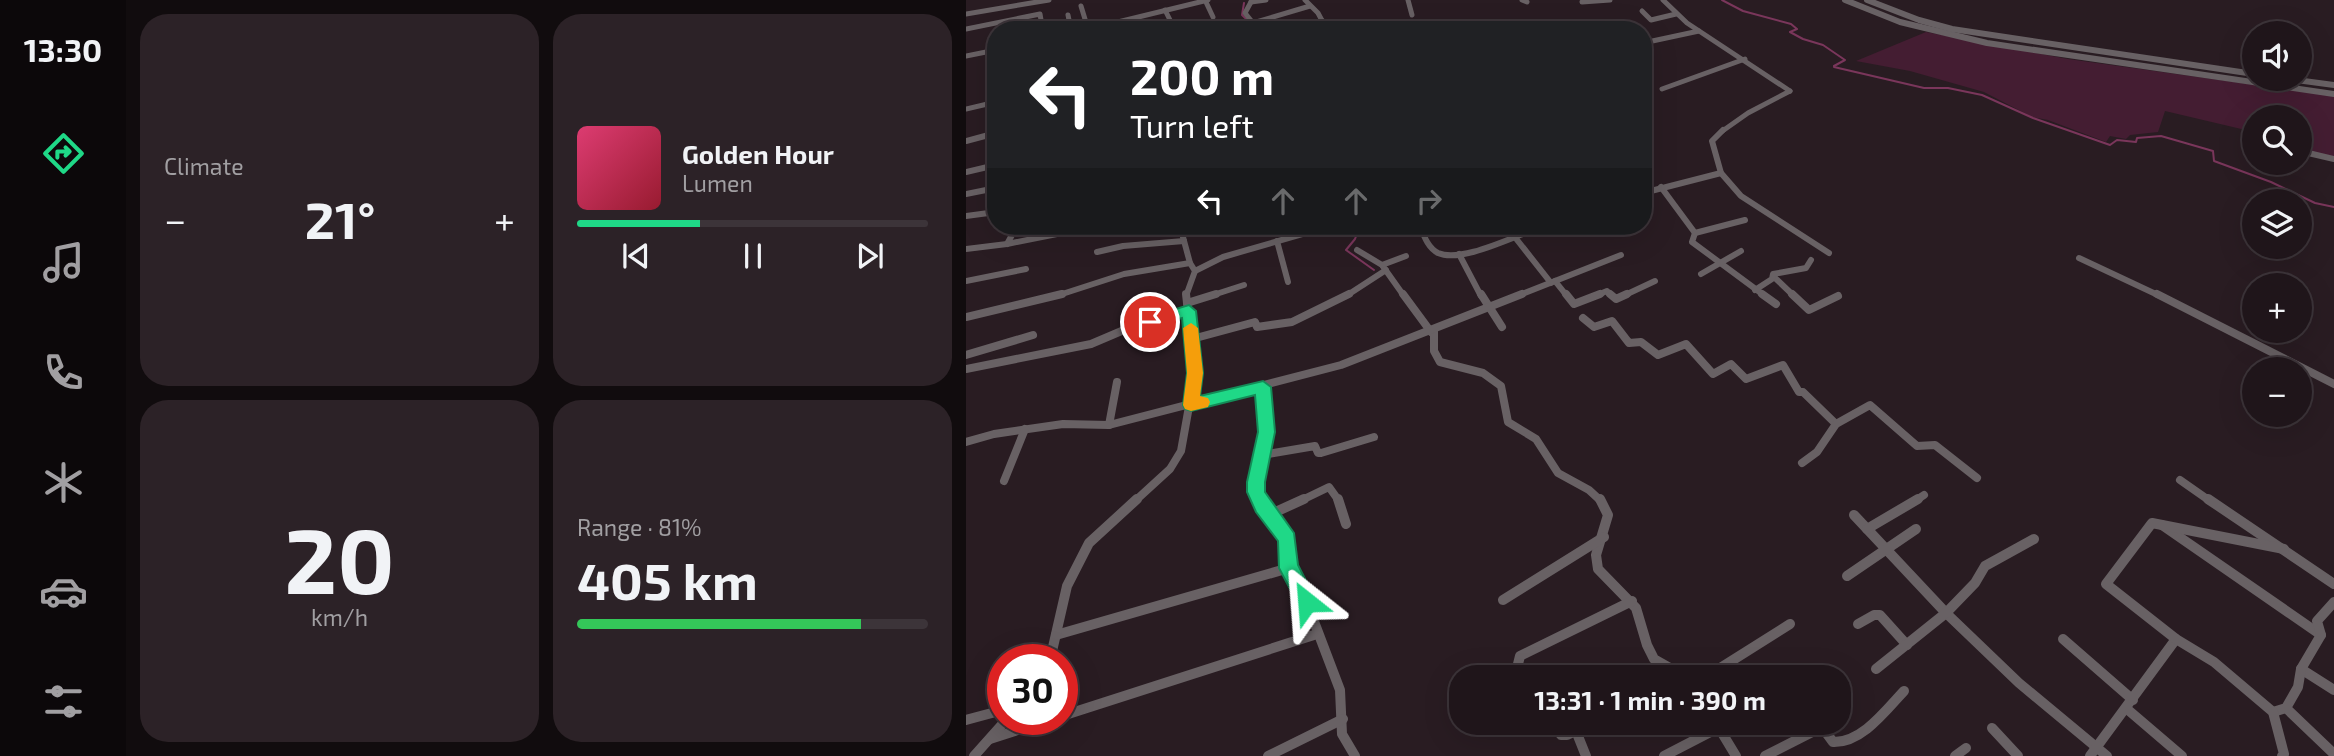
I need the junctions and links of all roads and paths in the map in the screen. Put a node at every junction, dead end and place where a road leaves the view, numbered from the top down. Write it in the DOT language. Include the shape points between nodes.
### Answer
graph roads {
  1 [pos="1049,0"];
  2 [pos="1206,0"];
  3 [pos="1266,0"];
  4 [pos="1305,0"];
  5 [pos="1408,0"];
  6 [pos="1610,0"];
  7 [pos="1663,0"];
  8 [pos="1845,0"];
  9 [pos="1867,0"];
  10 [pos="1888,0"];
  11 [pos="1250,1"];
  12 [pos="1582,2"];
  13 [pos="1879,5"];
  14 [pos="1081,6"];
  15 [pos="1310,6"];
  16 [pos="1165,10"];
  17 [pos="1642,11"];
  18 [pos="966,14"];
  19 [pos="1676,14"];
  20 [pos="1068,15"];
  21 [pos="1412,15"];
  22 [pos="1213,17"];
  23 [pos="1323,20"];
  24 [pos="1005,21"];
  25 [pos="1041,21"];
  26 [pos="1070,21"];
  27 [pos="1085,21"];
  28 [pos="1121,21"];
  29 [pos="1170,21"];
  30 [pos="1251,21"];
  31 [pos="1260,21"];
  32 [pos="1320,21"];
  33 [pos="987,25"];
  34 [pos="966,29"];
  35 [pos="1699,31"];
  36 [pos="1652,41"];
  37 [pos="987,52"];
  38 [pos="966,56"];
  39 [pos="1745,59"];
  40 [pos="2168,61"];
  41 [pos="2228,70"];
  42 [pos="2169,71"];
  43 [pos="2242,72"];
  44 [pos="2227,79"];
  45 [pos="2312,82"];
  46 [pos="2334,85"];
  47 [pos="1662,89"];
  48 [pos="2334,94"];
  49 [pos="987,103"];
  50 [pos="966,109"];
  51 [pos="987,135"];
  52 [pos="966,141"];
  53 [pos="2312,154"];
  54 [pos="2334,159"];
  55 [pos="987,167"];
  56 [pos="966,172"];
  57 [pos="1721,173"];
  58 [pos="1661,187"];
  59 [pos="987,190"];
  60 [pos="1652,190"];
  61 [pos="966,194"];
  62 [pos="987,213"];
  63 [pos="966,216"];
  64 [pos="1745,220"];
  65 [pos="1695,233"];
  66 [pos="1012,235"];
  67 [pos="1052,235"];
  68 [pos="1182,235"];
  69 [pos="1298,235"];
  70 [pos="1424,235"];
  71 [pos="1517,235"];
  72 [pos="1514,236"];
  73 [pos="1184,241"];
  74 [pos="1277,241"];
  75 [pos="1007,244"];
  76 [pos="968,249"];
  77 [pos="1357,250"];
  78 [pos="1741,251"];
  79 [pos="1097,252"];
  80 [pos="1829,253"];
  81 [pos="1459,254"];
  82 [pos="1621,255"];
  83 [pos="966,256"];
  84 [pos="1406,257"];
  85 [pos="2079,258"];
  86 [pos="1811,260"];
  87 [pos="1719,264"];
  88 [pos="1192,267"];
  89 [pos="1384,268"];
  90 [pos="1026,270"];
  91 [pos="1701,274"];
  92 [pos="1773,276"];
  93 [pos="966,281"];
  94 [pos="1655,281"];
  95 [pos="1288,282"];
  96 [pos="1553,282"];
  97 [pos="1244,285"];
  98 [pos="1755,290"];
  99 [pos="1838,296"];
  100 [pos="1776,304"];
  101 [pos="1487,306"];
  102 [pos="1188,307"];
  103 [pos="966,317"];
  104 [pos="1583,318"];
  105 [pos="1502,327"];
  106 [pos="1432,331"];
  107 [pos="1033,335"];
  108 [pos="1192,340"];
  109 [pos="966,355"];
  110 [pos="966,369"];
  111 [pos="1116,382"];
  112 [pos="2334,384"];
  113 [pos="1263,387"];
  114 [pos="1191,405"];
  115 [pos="1836,424"];
  116 [pos="1109,425"];
  117 [pos="1026,429"];
  118 [pos="1374,437"];
  119 [pos="966,442"];
  120 [pos="1262,455"];
  121 [pos="1801,463"];
  122 [pos="1977,478"];
  123 [pos="2180,480"];
  124 [pos="1004,481"];
  125 [pos="1924,495"];
  126 [pos="1271,514"];
  127 [pos="1854,515"];
  128 [pos="2157,522"];
  129 [pos="1346,524"];
  130 [pos="1867,529"];
  131 [pos="1916,529"];
  132 [pos="1606,536"];
  133 [pos="2034,538"];
  134 [pos="2284,549"];
  135 [pos="1886,550"];
  136 [pos="1289,568"];
  137 [pos="1847,576"];
  138 [pos="2334,584"];
  139 [pos="1503,600"];
  140 [pos="1632,601"];
  141 [pos="2334,603"];
  142 [pos="1946,613"];
  143 [pos="1790,624"];
  144 [pos="1858,624"];
  145 [pos="1317,634"];
  146 [pos="1056,635"];
  147 [pos="2321,635"];
  148 [pos="2063,639"];
  149 [pos="2176,639"];
  150 [pos="1054,644"];
  151 [pos="1907,645"];
  152 [pos="1519,665"];
  153 [pos="1665,665"];
  154 [pos="1725,665"];
  155 [pos="1876,669"];
  156 [pos="2301,669"];
  157 [pos="2334,690"];
  158 [pos="1905,691"];
  159 [pos="2130,704"];
  160 [pos="2286,708"];
  161 [pos="1078,711"];
  162 [pos="2273,712"];
  163 [pos="987,714"];
  164 [pos="1343,719"];
  165 [pos="966,720"];
  166 [pos="1992,727"];
  167 [pos="993,735"];
  168 [pos="1002,735"];
  169 [pos="1578,735"];
  170 [pos="1700,735"];
  171 [pos="1723,735"];
  172 [pos="990,739"];
  173 [pos="1966,748"];
  174 [pos="2093,751"];
  175 [pos="2334,754"];
  176 [pos="974,756"];
  177 [pos="1268,756"];
  178 [pos="1355,756"];
  179 [pos="1586,756"];
  180 [pos="1664,756"];
  181 [pos="1735,756"];
  182 [pos="1765,756"];
  183 [pos="1955,756"];
  184 [pos="2018,756"];
  185 [pos="2107,756"];
  186 [pos="2182,756"];
  187 [pos="2282,756"];
  1 -- 18 [label="street"];
  2 -- 16 [label="street"];
  2 -- 22 [label="street"];
  3 -- 11 [label="street"];
  4 -- 15 [label="street"];
  5 -- 21 [label="street"];
  6 -- 12 [label="street"];
  7 -- 19 [label="street"];
  8 -- 42 [label="street" via="1926,30 1994,45"];
  9 -- 13 [label="street"];
  10 -- 13 [label="street"];
  11 -- 30 [label="street" via="1245,13"];
  13 -- 40 [label="street" via="1952,29"];
  14 -- 27 [label="street"];
  15 -- 23 [label="street"];
  15 -- 31 [label="street"];
  16 -- 28 [label="street"];
  16 -- 29 [label="street"];
  17 -- 19 [label="street" via="1651,20"];
  19 -- 35 [label="street"];
  20 -- 26 [label="street"];
  23 -- 32 [label="street"];
  24 -- 25 [label="street" via="1040,14"];
  33 -- 34 [label="street"];
  35 -- 36 [label="street"];
  35 -- 39 [label="street"];
  37 -- 38 [label="street"];
  39 -- 47 [label="street"];
  39 -- 57 [label="street" via="1790,91 1720,131 1713,141"];
  40 -- 41 [label="street"];
  40 -- 42 [label="street" via="2178,67"];
  41 -- 43 [label="street"];
  41 -- 44 [label="street" via="2217,72"];
  42 -- 44 [label="street"];
  44 -- 48 [label="street"];
  45 -- 46 [label="street"];
  49 -- 50 [label="street"];
  51 -- 52 [label="street"];
  53 -- 54 [label="street"];
  55 -- 56 [label="street"];
  57 -- 58 [label="street"];
  57 -- 80 [label="street" via="1741,196"];
  58 -- 60 [label="street"];
  58 -- 65 [label="street" via="1683,223"];
  59 -- 61 [label="street"];
  62 -- 63 [label="street"];
  64 -- 65 [label="street"];
  65 -- 87 [label="street" via="1692,242"];
  66 -- 75 [label="street"];
  67 -- 75 [label="street"];
  68 -- 73 [label="street"];
  69 -- 74 [label="street"];
  70 -- 81 [label="street" via="1440,254"];
  71 -- 72 [label="street"];
  72 -- 81 [label="street"];
  72 -- 96 [label="street"];
  73 -- 79 [label="street"];
  73 -- 88 [label="street"];
  74 -- 88 [label="street"];
  74 -- 95 [label="street"];
  75 -- 76 [label="street"];
  76 -- 83 [label="street"];
  77 -- 89 [label="street"];
  78 -- 87 [label="street"];
  81 -- 101 [label="street"];
  82 -- 96 [label="street"];
  84 -- 89 [label="street"];
  85 -- 112 [label="street"];
  86 -- 92 [label="street" via="1806,268"];
  87 -- 91 [label="street"];
  87 -- 98 [label="street"];
  88 -- 102 [label="street"];
  88 -- 103 [label="street" via="1124,274"];
  89 -- 106 [label="street"];
  89 -- 108 [label="street" via="1312,314 1267,327 1257,327 1255,322"];
  90 -- 93 [label="street"];
  92 -- 98 [label="street"];
  92 -- 99 [label="street" via="1809,310"];
  94 -- 96 [label="street" via="1616,299 1606,291 1574,304"];
  96 -- 101 [label="street"];
  97 -- 102 [label="street"];
  98 -- 100 [label="street"];
  101 -- 105 [label="street"];
  101 -- 106 [label="street"];
  102 -- 108 [label="street"];
  102 -- 110 [label="street" via="1091,344"];
  104 -- 115 [label="street" via="1594,327 1611,321 1629,343 1641,342 1657,355 1686,344 1713,374 1731,364 1746,379 1783,365 1798,392"];
  106 -- 113 [label="street" via="1341,365"];
  106 -- 132 [label="street" via="1440,362 1468,367 1501,386 1510,425 1530,434 1559,474 1599,499 1607,511"];
  107 -- 109 [label="street"];
  108 -- 114 [label="street" via="1195,373"];
  111 -- 116 [label="street"];
  113 -- 114 [label="street"];
  113 -- 120 [label="street" via="1266,432"];
  114 -- 116 [label="street"];
  114 -- 146 [label="street" via="1181,451 1170,469 1089,543 1067,586"];
  115 -- 121 [label="street" via="1816,452"];
  115 -- 122 [label="street" via="1872,406 1908,440 1917,446 1935,445"];
  116 -- 117 [label="street"];
  117 -- 119 [label="street"];
  117 -- 124 [label="street"];
  118 -- 120 [label="street" via="1321,453 1315,446"];
  120 -- 126 [label="street" via="1256,492"];
  123 -- 134 [label="street"];
  125 -- 130 [label="street"];
  126 -- 129 [label="street" via="1329,486 1341,503"];
  126 -- 136 [label="street" via="1287,539"];
  127 -- 130 [label="street"];
  128 -- 134 [label="street"];
  128 -- 147 [label="street"];
  128 -- 149 [label="street" via="2149,526 2106,584"];
  130 -- 135 [label="street"];
  131 -- 135 [label="street"];
  132 -- 139 [label="street"];
  132 -- 140 [label="street" via="1596,564 1605,579"];
  133 -- 142 [label="street" via="1985,566"];
  134 -- 138 [label="street"];
  135 -- 137 [label="street"];
  135 -- 142 [label="street"];
  136 -- 145 [label="street"];
  136 -- 146 [label="street"];
  140 -- 152 [label="street" via="1520,656"];
  140 -- 153 [label="street" via="1642,618 1644,642"];
  141 -- 147 [label="street" via="2317,621"];
  142 -- 151 [label="street"];
  142 -- 174 [label="street"];
  143 -- 154 [label="street"];
  144 -- 151 [label="street" via="1880,615"];
  145 -- 161 [label="street"];
  145 -- 164 [label="street" via="1340,690"];
  146 -- 150 [label="street"];
  147 -- 156 [label="street"];
  148 -- 159 [label="street"];
  149 -- 159 [label="street"];
  149 -- 162 [label="street" via="2214,662"];
  151 -- 155 [label="street"];
  156 -- 157 [label="street"];
  156 -- 160 [label="street" via="2298,687"];
  158 -- 182 [label="street" via="1863,732 1840,744 1822,727"];
  159 -- 174 [label="street"];
  159 -- 186 [label="street"];
  160 -- 162 [label="street"];
  160 -- 175 [label="street"];
  162 -- 187 [label="street"];
  163 -- 165 [label="street"];
  164 -- 177 [label="street"];
  164 -- 178 [label="street" via="1342,734"];
  166 -- 184 [label="street"];
  167 -- 172 [label="street"];
  168 -- 172 [label="street"];
  169 -- 179 [label="street"];
  170 -- 180 [label="street"];
  171 -- 181 [label="street"];
  172 -- 176 [label="street"];
  173 -- 183 [label="street"];
  174 -- 185 [label="street"];
}
